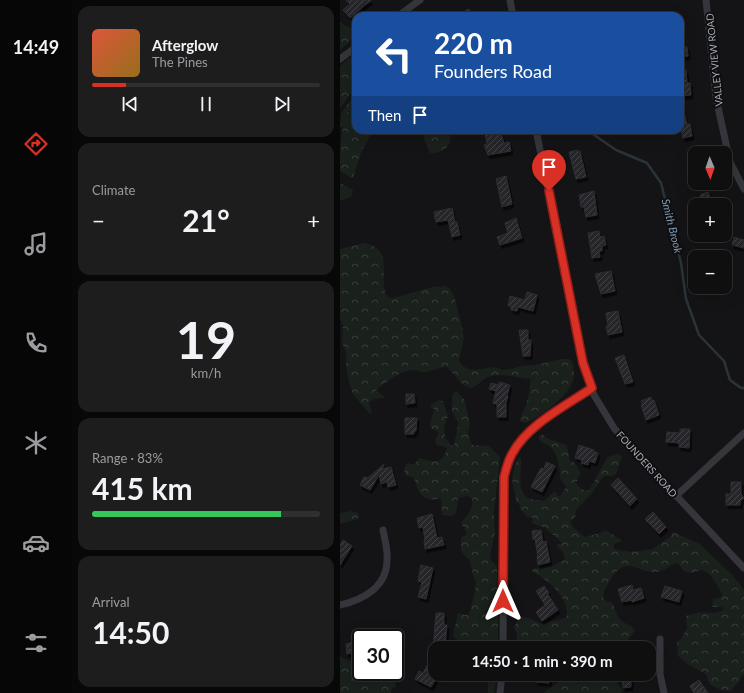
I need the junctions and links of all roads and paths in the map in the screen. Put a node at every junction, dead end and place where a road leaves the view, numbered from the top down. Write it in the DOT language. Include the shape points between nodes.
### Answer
graph roads {
  1 [pos="420,0"];
  2 [pos="510,0"];
  3 [pos="706,0"];
  4 [pos="404,12"];
  5 [pos="512,12"];
  6 [pos="352,50"];
  7 [pos="340,59"];
  8 [pos="537,134"];
  9 [pos="744,189"];
  10 [pos="592,388"];
  11 [pos="744,433"];
  12 [pos="676,496"];
  13 [pos="383,530"];
  14 [pos="744,568"];
  15 [pos="340,605"];
  16 [pos="660,639"];
  17 [pos="502,641"];
  18 [pos="501,681"];
  19 [pos="500,693"];
  20 [pos="664,693"];
  1 -- 4 [label="street"];
  2 -- 5 [label="street"];
  3 -- 9 [label="street, VALLEY VIEW ROAD" via="716,98 730,162"];
  6 -- 7 [label="street"];
  8 -- 10 [label="street, FOUNDERS ROAD" via="583,363"];
  10 -- 12 [label="street, FOUNDERS ROAD" via="614,428"];
  10 -- 17 [label="street" via="534,427 510,457 504,477"];
  11 -- 12 [label="street"];
  12 -- 14 [label="street, FOUNDERS ROAD"];
  13 -- 15 [label="street" via="387,560 384,577 373,591 353,602"];
  16 -- 20 [label="street" via="660,674"];
  18 -- 19 [label="street"];
}
